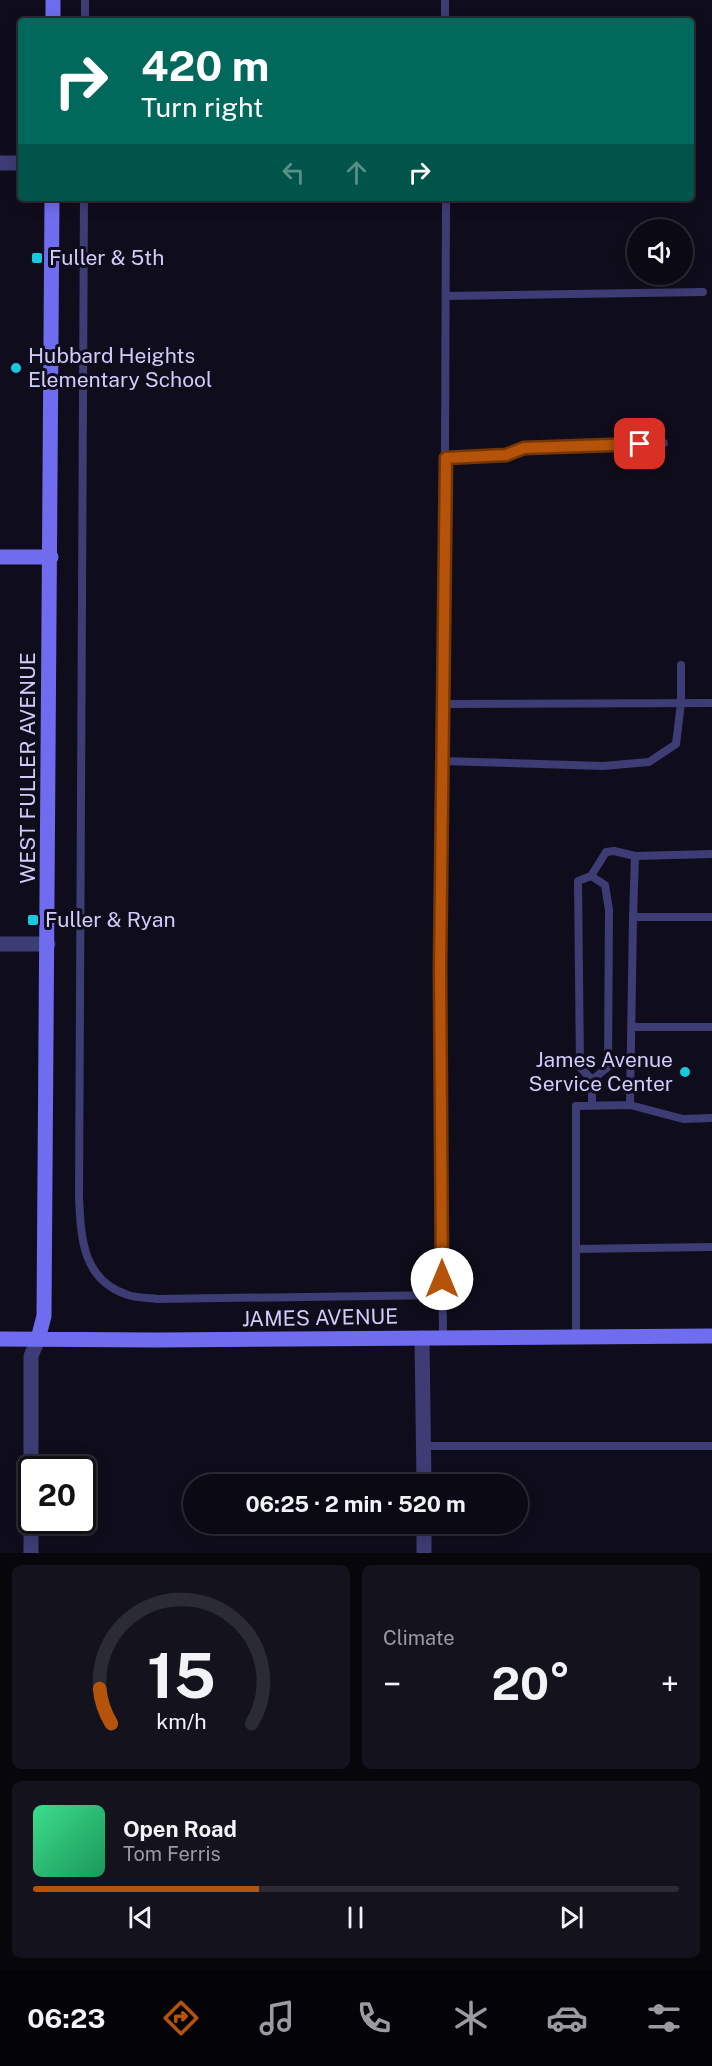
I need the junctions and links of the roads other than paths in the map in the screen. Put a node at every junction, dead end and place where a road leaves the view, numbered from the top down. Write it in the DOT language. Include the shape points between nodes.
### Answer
graph roads {
  1 [pos="53,0"];
  2 [pos="85,0"];
  3 [pos="445,0"];
  4 [pos="53,18"];
  5 [pos="85,18"];
  6 [pos="445,18"];
  7 [pos="0,163"];
  8 [pos="18,163"];
  9 [pos="52,201"];
  10 [pos="84,201"];
  11 [pos="446,201"];
  12 [pos="703,292"];
  13 [pos="446,296"];
  14 [pos="663,443"];
  15 [pos="446,458"];
  16 [pos="0,557"];
  17 [pos="51,557"];
  18 [pos="681,665"];
  19 [pos="681,703"];
  20 [pos="712,703"];
  21 [pos="444,704"];
  22 [pos="442,762"];
  23 [pos="712,854"];
  24 [pos="635,856"];
  25 [pos="591,876"];
  26 [pos="633,917"];
  27 [pos="712,917"];
  28 [pos="0,944"];
  29 [pos="48,944"];
  30 [pos="631,1027"];
  31 [pos="712,1027"];
  32 [pos="592,1080"];
  33 [pos="592,1105"];
  34 [pos="630,1105"];
  35 [pos="712,1118"];
  36 [pos="712,1247"];
  37 [pos="576,1249"];
  38 [pos="443,1295"];
  39 [pos="712,1336"];
  40 [pos="443,1337"];
  41 [pos="576,1337"];
  42 [pos="423,1338"];
  43 [pos="38,1339"];
  44 [pos="0,1340"];
  45 [pos="423,1446"];
  46 [pos="712,1446"];
  47 [pos="424,1474"];
  48 [pos="424,1534"];
  49 [pos="31,1553"];
  50 [pos="424,1553"];
  1 -- 4 [label="street"];
  2 -- 5 [label="lane"];
  3 -- 6 [label="lane"];
  7 -- 8 [label="street"];
  9 -- 17 [label="street, WEST FULLER AVENUE"];
  10 -- 38 [label="lane" via="79,1197 89,1265 104,1282 128,1295 157,1299"];
  11 -- 13 [label="lane"];
  12 -- 13 [label="lane"];
  13 -- 15 [label="lane"];
  14 -- 15 [label="lane" via="524,448 506,455"];
  15 -- 21 [label="lane"];
  16 -- 17 [label="street"];
  17 -- 29 [label="street, WEST FULLER AVENUE"];
  18 -- 19 [label="lane"];
  19 -- 20 [label="lane"];
  19 -- 21 [label="lane"];
  19 -- 22 [label="lane" via="676,744 649,762 603,766"];
  21 -- 22 [label="lane"];
  22 -- 38 [label="lane"];
  23 -- 24 [label="lane"];
  24 -- 25 [label="lane" via="606,852"];
  24 -- 26 [label="lane"];
  25 -- 32 [label="lane" via="578,881 578,892 580,1067"];
  25 -- 32 [label="lane" via="605,885 609,910 608,1067"];
  26 -- 27 [label="lane"];
  26 -- 30 [label="lane"];
  28 -- 29 [label="street"];
  29 -- 43 [label="street, WEST FULLER AVENUE" via="44,1316"];
  30 -- 31 [label="lane"];
  30 -- 34 [label="lane"];
  32 -- 33 [label="lane"];
  33 -- 34 [label="lane"];
  33 -- 37 [label="lane" via="576,1106"];
  34 -- 35 [label="lane" via="683,1119"];
  36 -- 37 [label="lane"];
  37 -- 41 [label="lane"];
  38 -- 40 [label="lane"];
  39 -- 41 [label="street, JAMES AVENUE"];
  40 -- 41 [label="street, JAMES AVENUE"];
  40 -- 42 [label="street, JAMES AVENUE"];
  42 -- 43 [label="street, JAMES AVENUE"];
  42 -- 45 [label="street"];
  43 -- 44 [label="street, JAMES AVENUE"];
  43 -- 49 [label="street, WEST FULLER AVENUE" via="31,1356"];
  45 -- 46 [label="lane"];
  45 -- 47 [label="street"];
  48 -- 50 [label="street"];
}
